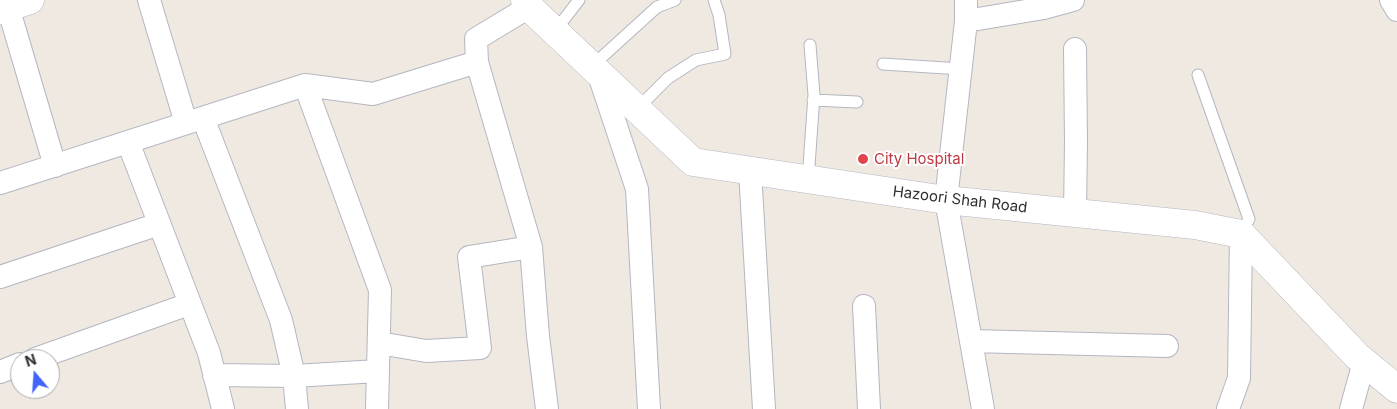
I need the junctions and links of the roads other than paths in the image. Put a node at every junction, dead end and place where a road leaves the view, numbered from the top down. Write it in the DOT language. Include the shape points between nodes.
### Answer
graph roads {
  1 [pos="149,0"];
  2 [pos="578,0"];
  3 [pos="675,0"];
  4 [pos="714,0"];
  5 [pos="1073,0"];
  6 [pos="1391,0"];
  7 [pos="527,4"];
  8 [pos="13,6"];
  9 [pos="1397,10"];
  10 [pos="966,11"];
  11 [pos="555,31"];
  12 [pos="810,45"];
  13 [pos="1075,49"];
  14 [pos="477,62"];
  15 [pos="883,64"];
  16 [pos="594,69"];
  17 [pos="961,69"];
  18 [pos="1198,75"];
  19 [pos="305,85"];
  20 [pos="813,100"];
  21 [pos="857,102"];
  22 [pos="637,109"];
  23 [pos="194,121"];
  24 [pos="128,142"];
  25 [pos="55,166"];
  26 [pos="750,171"];
  27 [pos="808,180"];
  28 [pos="0,183"];
  29 [pos="946,200"];
  30 [pos="1075,213"];
  31 [pos="159,224"];
  32 [pos="1241,234"];
  33 [pos="531,246"];
  34 [pos="0,277"];
  35 [pos="189,304"];
  36 [pos="864,306"];
  37 [pos="971,341"];
  38 [pos="379,343"];
  39 [pos="1167,346"];
  40 [pos="60,350"];
  41 [pos="1364,362"];
  42 [pos="378,372"];
  43 [pos="214,375"];
  44 [pos="294,376"];
  45 [pos="1397,389"];
  46 [pos="223,409"];
  47 [pos="297,409"];
  48 [pos="377,409"];
  49 [pos="547,409"];
  50 [pos="649,409"];
  51 [pos="764,409"];
  52 [pos="869,409"];
  53 [pos="982,409"];
  54 [pos="1228,409"];
  55 [pos="1351,409"];
  1 -- 23 [label="street"];
  2 -- 11 [label="lane"];
  3 -- 16 [label="lane" via="657,7"];
  4 -- 22 [label="lane" via="725,54 696,60 668,78"];
  5 -- 10 [label="street" via="1044,8"];
  6 -- 9 [label="street"];
  7 -- 11 [label="street, Hazoori Shah Road"];
  7 -- 14 [label="street" via="476,39"];
  8 -- 25 [label="street"];
  10 -- 17 [label="street"];
  11 -- 16 [label="street, Hazoori Shah Road"];
  12 -- 20 [label="lane"];
  13 -- 30 [label="street"];
  14 -- 19 [label="street" via="373,94"];
  14 -- 33 [label="street"];
  15 -- 17 [label="lane"];
  16 -- 22 [label="street, Hazoori Shah Road"];
  16 -- 50 [label="street" via="637,189"];
  17 -- 29 [label="street"];
  18 -- 32 [label="lane" via="1249,219"];
  19 -- 23 [label="street"];
  19 -- 38 [label="street" via="380,290"];
  20 -- 21 [label="lane"];
  20 -- 27 [label="lane"];
  22 -- 26 [label="street, Hazoori Shah Road" via="693,162"];
  23 -- 24 [label="street"];
  23 -- 44 [label="street" via="281,320"];
  24 -- 25 [label="street"];
  24 -- 31 [label="street"];
  25 -- 28 [label="street"];
  26 -- 27 [label="street, Hazoori Shah Road"];
  26 -- 51 [label="street"];
  27 -- 29 [label="street, Hazoori Shah Road"];
  29 -- 30 [label="street, Hazoori Shah Road"];
  29 -- 37 [label="street"];
  30 -- 32 [label="street, Hazoori Shah Road" via="1195,225"];
  31 -- 34 [label="street"];
  31 -- 35 [label="street"];
  32 -- 41 [label="street"];
  32 -- 54 [label="street" via="1239,378"];
  33 -- 38 [label="street" via="469,257 480,348 426,351"];
  33 -- 49 [label="street"];
  35 -- 40 [label="street"];
  35 -- 43 [label="street" via="209,353"];
  36 -- 52 [label="street"];
  37 -- 39 [label="street"];
  37 -- 53 [label="street"];
  38 -- 42 [label="street"];
  41 -- 45 [label="street"];
  41 -- 55 [label="street"];
  42 -- 44 [label="street"];
  42 -- 48 [label="street"];
  43 -- 44 [label="street"];
  43 -- 46 [label="street"];
  44 -- 47 [label="street"];
}
